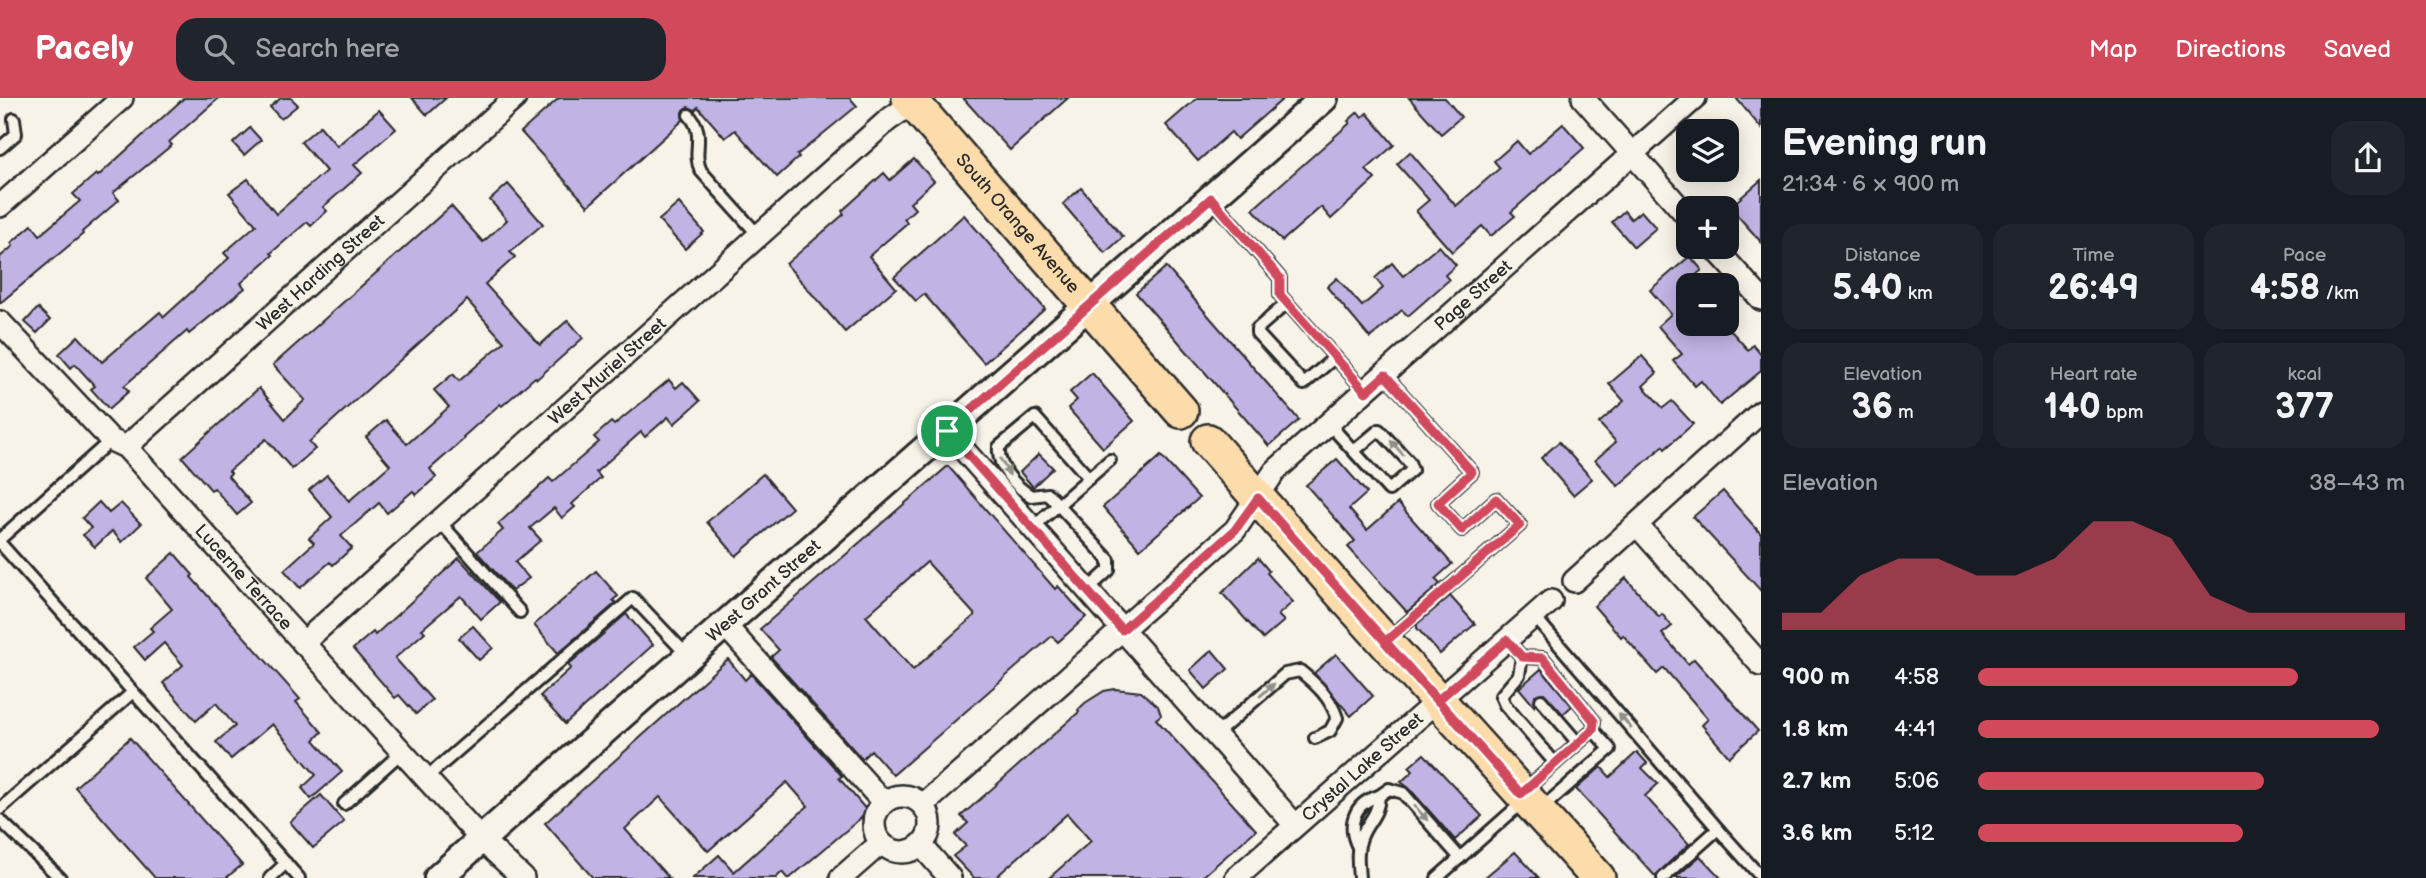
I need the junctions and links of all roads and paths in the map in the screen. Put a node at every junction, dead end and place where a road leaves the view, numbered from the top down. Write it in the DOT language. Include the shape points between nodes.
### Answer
graph roads {
  1 [pos="122,98"];
  2 [pos="515,98"];
  3 [pos="1324,98"];
  4 [pos="1583,98"];
  5 [pos="1695,98"];
  6 [pos="914,99"];
  7 [pos="689,115"];
  8 [pos="14,119"];
  9 [pos="0,148"];
  10 [pos="1632,154"];
  11 [pos="1211,198"];
  12 [pos="1676,203"];
  13 [pos="0,206"];
  14 [pos="758,236"];
  15 [pos="1725,259"];
  16 [pos="1761,299"];
  17 [pos="1287,303"];
  18 [pos="1090,305"];
  19 [pos="2,327"];
  20 [pos="1335,357"];
  21 [pos="1385,375"];
  22 [pos="1366,392"];
  23 [pos="1181,411"];
  24 [pos="1761,412"];
  25 [pos="1329,424"];
  26 [pos="947,431"];
  27 [pos="1208,441"];
  28 [pos="119,443"];
  29 [pos="1354,451"];
  30 [pos="1110,460"];
  31 [pos="1089,478"];
  32 [pos="1258,498"];
  33 [pos="1059,505"];
  34 [pos="439,521"];
  35 [pos="1637,525"];
  36 [pos="1032,528"];
  37 [pos="0,541"];
  38 [pos="1574,581"];
  39 [pos="1087,590"];
  40 [pos="1551,601"];
  41 [pos="520,612"];
  42 [pos="1534,616"];
  43 [pos="724,624"];
  44 [pos="1122,630"];
  45 [pos="1507,640"];
  46 [pos="1385,642"];
  47 [pos="303,643"];
  48 [pos="688,656"];
  49 [pos="1522,657"];
  50 [pos="1761,665"];
  51 [pos="133,692"];
  52 [pos="1541,700"];
  53 [pos="1437,701"];
  54 [pos="1593,730"];
  55 [pos="1215,736"];
  56 [pos="1315,738"];
  57 [pos="1578,743"];
  58 [pos="402,752"];
  59 [pos="1555,763"];
  60 [pos="426,778"];
  61 [pos="1379,796"];
  62 [pos="1528,802"];
  63 [pos="883,803"];
  64 [pos="344,804"];
  65 [pos="923,805"];
  66 [pos="0,809"];
  67 [pos="0,820"];
  68 [pos="1295,825"];
  69 [pos="1718,829"];
  70 [pos="481,839"];
  71 [pos="881,843"];
  72 [pos="921,845"];
  73 [pos="1358,847"];
  74 [pos="1460,858"];
  75 [pos="286,863"];
  76 [pos="1761,877"];
  77 [pos="60,878"];
  78 [pos="270,878"];
  79 [pos="299,878"];
  80 [pos="438,878"];
  81 [pos="523,878"];
  82 [pos="841,878"];
  83 [pos="950,878"];
  84 [pos="1236,878"];
  85 [pos="1359,878"];
  86 [pos="1437,878"];
  87 [pos="1598,878"];
  88 [pos="1663,878"];
  1 -- 13 [label="street"];
  2 -- 28 [label="street, West Harding Street"];
  3 -- 11 [label="street, West Grant Street"];
  4 -- 10 [label="street"];
  5 -- 10 [label="street, Page Street"];
  6 -- 14 [label="street, West Muriel Street"];
  6 -- 18 [label="main road, South Orange Avenue"];
  7 -- 14 [label="lane" via="698,127 696,162 701,171"];
  8 -- 9 [label="lane" via="16,134"];
  10 -- 12 [label="street"];
  10 -- 21 [label="street, Page Street"];
  11 -- 17 [label="lane" via="1280,278 1280,295"];
  11 -- 18 [label="street, West Grant Street"];
  14 -- 34 [label="street, West Muriel Street"];
  15 -- 16 [label="street"];
  17 -- 20 [label="lane"];
  17 -- 20 [label="lane" via="1257,333 1304,384"];
  18 -- 23 [label="main road, South Orange Avenue"];
  18 -- 26 [label="street, West Grant Street"];
  19 -- 28 [label="street, Lucerne Terrace"];
  20 -- 22 [label="lane"];
  21 -- 22 [label="street, Page Street"];
  21 -- 46 [label="lane" via="1472,472 1438,503 1462,530 1496,499 1520,525"];
  22 -- 25 [label="street, Page Street"];
  24 -- 35 [label="street"];
  25 -- 29 [label="lane"];
  25 -- 32 [label="street, Page Street" via="1275,471"];
  26 -- 36 [label="street"];
  26 -- 43 [label="street, West Grant Street"];
  27 -- 32 [label="main road"];
  28 -- 37 [label="lane"];
  28 -- 47 [label="street, Lucerne Terrace"];
  29 -- 29 [label="lane, one-way" via="1389,490 1412,467 1379,430"];
  30 -- 31 [label="lane"];
  31 -- 33 [label="lane"];
  31 -- 33 [label="lane, one-way" via="1035,417 999,447 1003,469 1024,492 1048,494"];
  32 -- 44 [label="street, Page Street" via="1235,530"];
  32 -- 46 [label="main road"];
  33 -- 36 [label="lane"];
  33 -- 39 [label="lane" via="1109,560 1109,570"];
  34 -- 41 [label="lane"];
  34 -- 47 [label="street, West Muriel Street"];
  35 -- 38 [label="street"];
  35 -- 50 [label="street"];
  36 -- 39 [label="street"];
  37 -- 51 [label="lane"];
  39 -- 44 [label="street"];
  40 -- 42 [label="street, Crystal Lake Street"];
  42 -- 45 [label="street, Crystal Lake Street"];
  69 -- 42 [label="lane, one-way"];
  43 -- 48 [label="street, West Grant Street"];
  43 -- 63 [label="street"];
  44 -- 55 [label="street"];
  44 -- 65 [label="street, Page Street"];
  45 -- 49 [label="lane"];
  45 -- 53 [label="street, Crystal Lake Street"];
  46 -- 53 [label="main road"];
  47 -- 58 [label="street, Lucerne Terrace"];
  48 -- 60 [label="lane" via="633,598"];
  48 -- 70 [label="street, West Grant Street"];
  49 -- 54 [label="lane" via="1543,658 1594,721"];
  49 -- 59 [label="lane" via="1522,678 1501,696"];
  51 -- 66 [label="lane"];
  51 -- 75 [label="lane"];
  52 -- 57 [label="lane"];
  53 -- 62 [label="main road"];
  53 -- 68 [label="street, Crystal Lake Street"];
  54 -- 57 [label="lane"];
  54 -- 62 [label="lane" via="1610,749"];
  55 -- 56 [label="lane, one-way" via="1285,674 1300,671 1334,706 1337,718 1330,731"];
  55 -- 68 [label="street"];
  57 -- 59 [label="lane"];
  58 -- 60 [label="street, Lucerne Terrace"];
  58 -- 64 [label="lane"];
  59 -- 62 [label="lane"];
  60 -- 70 [label="street, Lucerne Terrace"];
  61 -- 73 [label="lane" via="1378,809"];
  61 -- 73 [label="lane" via="1360,808 1351,822"];
  61 -- 74 [label="lane, one-way" via="1389,789 1403,793"];
  62 -- 74 [label="lane"];
  62 -- 87 [label="main road"];
  63 -- 65 [label="street" via="904,795"];
  63 -- 71 [label="street" via="874,822"];
  65 -- 72 [label="street" via="930,825"];
  67 -- 77 [label="lane"];
  68 -- 84 [label="street, Crystal Lake Street"];
  69 -- 76 [label="lane"];
  69 -- 88 [label="lane"];
  70 -- 80 [label="street, West Grant Street"];
  70 -- 81 [label="street, Lucerne Terrace"];
  71 -- 72 [label="street" via="900,852"];
  71 -- 82 [label="street"];
  72 -- 83 [label="street"];
  73 -- 85 [label="lane"];
  74 -- 86 [label="lane"];
  75 -- 78 [label="lane"];
  75 -- 79 [label="lane"];
}
